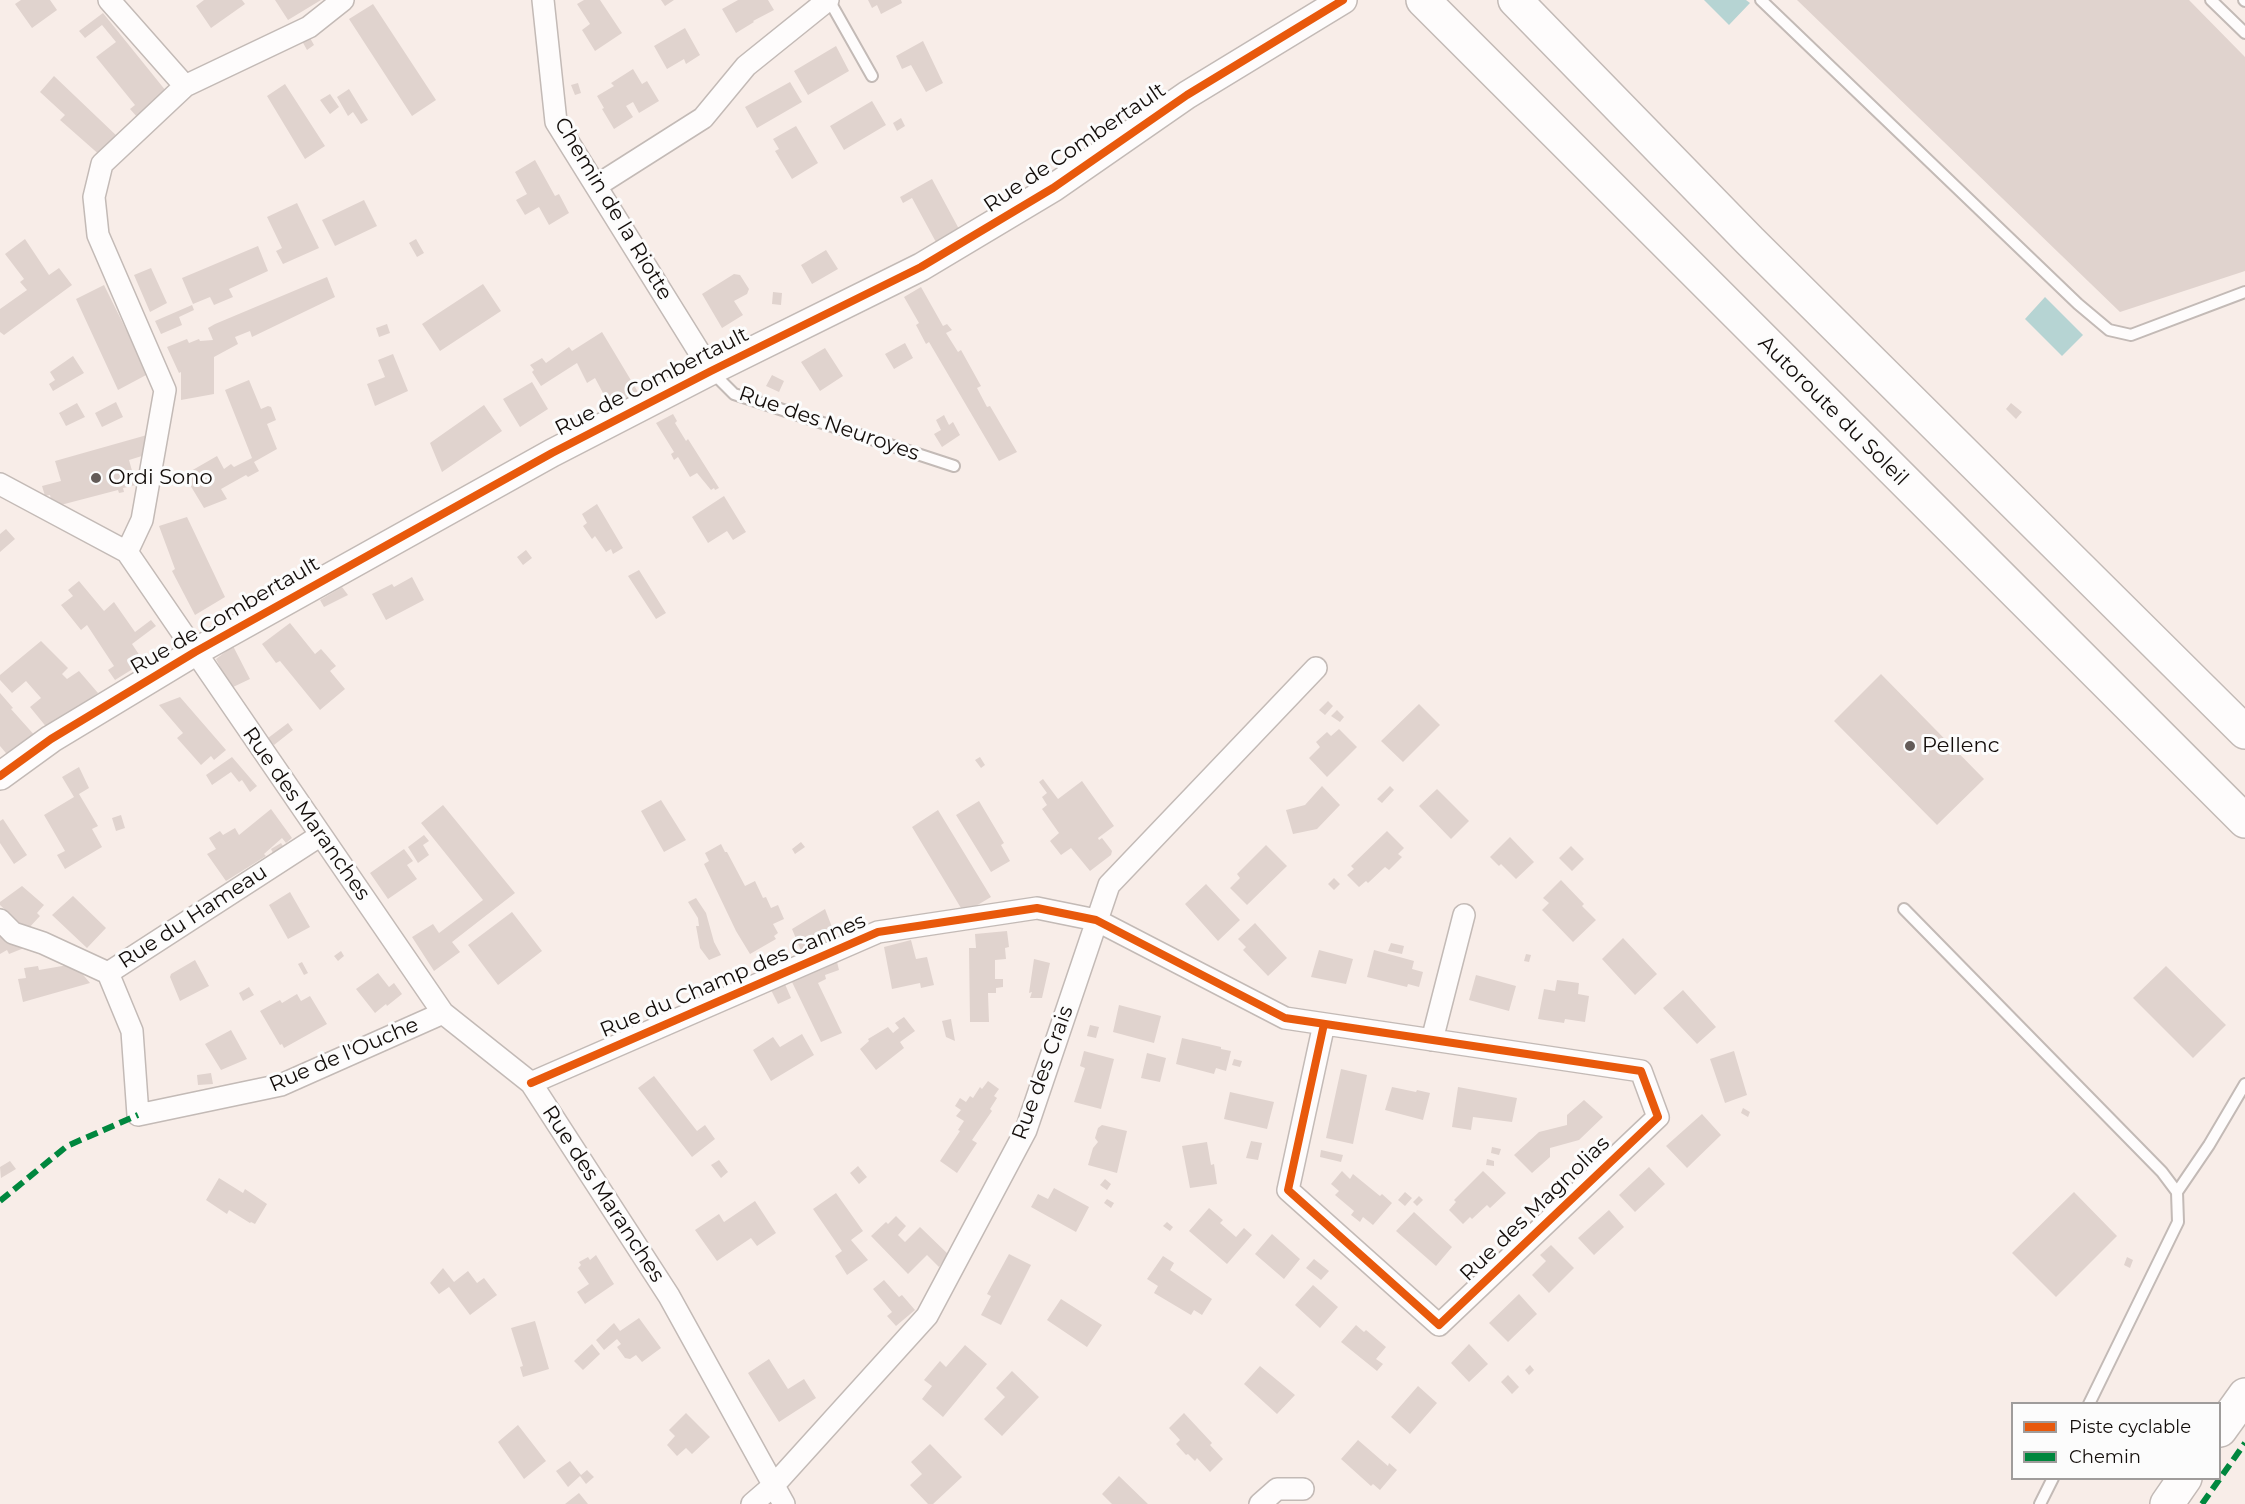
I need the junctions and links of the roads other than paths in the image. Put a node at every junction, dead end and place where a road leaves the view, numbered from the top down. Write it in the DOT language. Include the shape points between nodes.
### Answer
graph roads {
  1 [pos="109,0"];
  2 [pos="343,0"];
  3 [pos="543,0"];
  4 [pos="829,0"];
  5 [pos="1343,0"];
  6 [pos="1423,0"];
  7 [pos="1515,0"];
  8 [pos="1761,0"];
  9 [pos="2211,0"];
  10 [pos="2245,33"];
  11 [pos="872,76"];
  12 [pos="185,86"];
  13 [pos="596,186"];
  14 [pos="2245,292"];
  15 [pos="711,371"];
  16 [pos="954,466"];
  17 [pos="0,484"];
  18 [pos="127,552"];
  19 [pos="195,652"];
  20 [pos="1316,668"];
  21 [pos="2245,732"];
  22 [pos="0,776"];
  23 [pos="2245,821"];
  24 [pos="321,835"];
  25 [pos="1904,909"];
  26 [pos="1464,915"];
  27 [pos="0,920"];
  28 [pos="1096,920"];
  29 [pos="108,973"];
  30 [pos="442,1013"];
  31 [pos="1324,1024"];
  32 [pos="1432,1040"];
  33 [pos="531,1083"];
  34 [pos="2245,1084"];
  35 [pos="2177,1192"];
  36 [pos="2245,1395"];
  37 [pos="2090,1402"];
  38 [pos="2221,1429"];
  39 [pos="2052,1480"];
  40 [pos="2184,1480"];
  41 [pos="774,1485"];
  42 [pos="1303,1489"];
  43 [pos="752,1504"];
  44 [pos="784,1504"];
  45 [pos="1260,1504"];
  46 [pos="2040,1504"];
  47 [pos="2167,1504"];
  1 -- 12 [label="street"];
  2 -- 12 [label="street" via="309,27"];
  3 -- 13 [label="street, Chemin de la Riotte" via="556,122"];
  4 -- 11 [label="lane"];
  4 -- 13 [label="street" via="746,66 703,118"];
  5 -- 15 [label="street, Rue de Combertault" via="1186,95 1053,188 921,267"];
  6 -- 23 [label="main road, Autoroute du Soleil"];
  7 -- 21 [label="main road" via="1742,233"];
  8 -- 14 [label="lane" via="2109,330 2131,335"];
  9 -- 10 [label="lane"];
  12 -- 18 [label="street" via="102,164 94,197 98,235 165,390 142,520"];
  13 -- 15 [label="street, Chemin de la Riotte"];
  15 -- 16 [label="lane, Rue des Neuroyes" via="734,394"];
  15 -- 19 [label="street, Rue de Combertault" via="552,453"];
  17 -- 18 [label="street"];
  18 -- 19 [label="street, Rue des Maranches"];
  19 -- 22 [label="street, Rue de Combertault" via="51,739"];
  19 -- 24 [label="street, Rue des Maranches"];
  20 -- 28 [label="street, Rue des Crais" via="1109,885"];
  24 -- 29 [label="street, Rue du Hameau"];
  24 -- 30 [label="street, Rue des Maranches"];
  25 -- 35 [label="lane" via="2162,1172"];
  26 -- 32 [label="street"];
  27 -- 29 [label="street, Rue du Hameau" via="13,933"];
  28 -- 31 [label="street, Rue des Magnolias" via="1285,1018"];
  28 -- 33 [label="street, Rue du Champ des Cannes" via="1037,908 878,932"];
  28 -- 41 [label="street, Rue des Crais" via="1026,1130 927,1316"];
  29 -- 30 [label="street, Rue de l'Ouche" via="132,1032 138,1115 281,1086"];
  30 -- 33 [label="street, Rue des Maranches"];
  31 -- 32 [label="street, Rue des Magnolias"];
  31 -- 32 [label="street, Rue des Magnolias" via="1288,1190 1439,1325 1658,1117 1641,1071"];
  33 -- 41 [label="street, Rue des Maranches" via="669,1296"];
  34 -- 35 [label="lane"];
  35 -- 37 [label="lane" via="2178,1222"];
  36 -- 38 [label="main road"];
  39 -- 46 [label="lane"];
  40 -- 47 [label="main road"];
  41 -- 43 [label="street, Rue des Crais"];
  41 -- 44 [label="street, Rue des Maranches"];
  42 -- 45 [label="street" via="1277,1489"];
}
